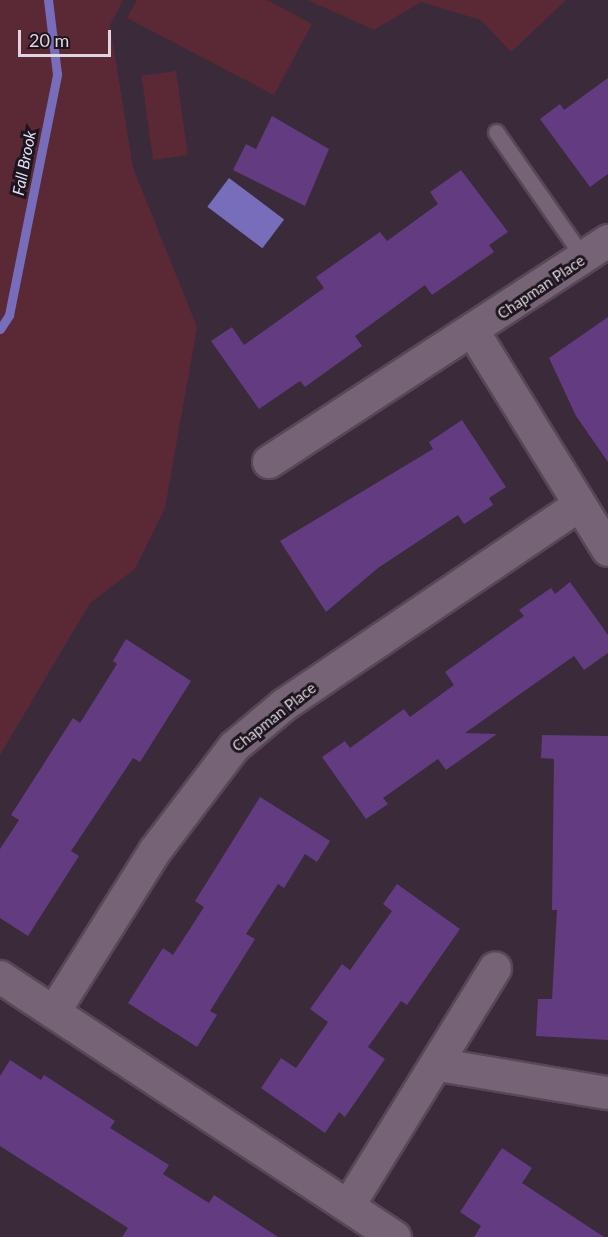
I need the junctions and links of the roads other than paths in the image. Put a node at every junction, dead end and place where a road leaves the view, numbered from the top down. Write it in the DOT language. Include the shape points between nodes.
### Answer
graph roads {
  1 [pos="496,132"];
  2 [pos="596,250"];
  3 [pos="474,333"];
  4 [pos="269,462"];
  5 [pos="579,505"];
  6 [pos="608,550"];
  7 [pos="495,969"];
  8 [pos="0,977"];
  9 [pos="54,1012"];
  10 [pos="440,1065"];
  11 [pos="608,1093"];
  12 [pos="349,1205"];
  13 [pos="395,1237"];
  1 -- 2 [label="lane"];
  2 -- 3 [label="street, Chapman Place"];
  3 -- 4 [label="street, Chapman Place"];
  3 -- 5 [label="street"];
  5 -- 6 [label="street"];
  5 -- 9 [label="street, Chapman Place" via="284,705 234,747 161,843"];
  7 -- 10 [label="street"];
  8 -- 9 [label="street"];
  9 -- 12 [label="street"];
  10 -- 11 [label="street"];
  10 -- 12 [label="street"];
  12 -- 13 [label="street"];
}
